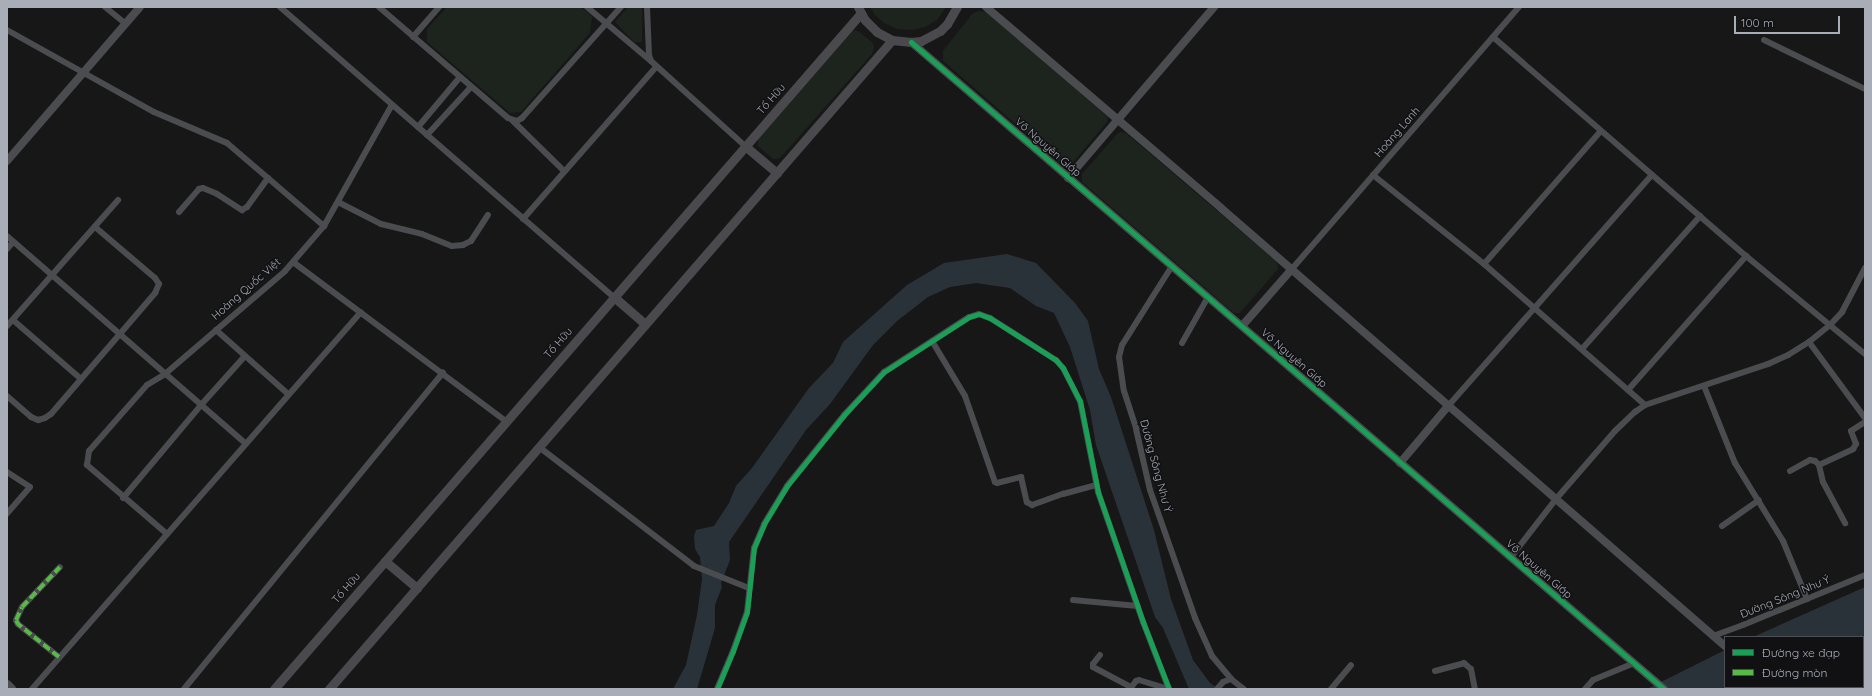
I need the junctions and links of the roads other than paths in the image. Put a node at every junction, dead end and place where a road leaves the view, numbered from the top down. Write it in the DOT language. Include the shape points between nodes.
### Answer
graph roads {
  1 [pos="105,7"];
  2 [pos="140,7"];
  3 [pos="280,7"];
  4 [pos="379,7"];
  5 [pos="439,7"];
  6 [pos="587,7"];
  7 [pos="621,7"];
  8 [pos="648,7"];
  9 [pos="957,7"];
  10 [pos="986,7"];
  11 [pos="1214,7"];
  12 [pos="1519,7"];
  13 [pos="859,10"];
  14 [pos="126,24"];
  15 [pos="606,24"];
  16 [pos="7,30"];
  17 [pos="413,37"];
  18 [pos="1493,37"];
  19 [pos="892,40"];
  20 [pos="1764,40"];
  21 [pos="910,42"];
  22 [pos="651,61"];
  23 [pos="656,67"];
  24 [pos="83,72"];
  25 [pos="460,77"];
  26 [pos="471,87"];
  27 [pos="1865,89"];
  28 [pos="392,105"];
  29 [pos="512,120"];
  30 [pos="1118,120"];
  31 [pos="418,127"];
  32 [pos="1601,131"];
  33 [pos="427,135"];
  34 [pos="745,146"];
  35 [pos="7,161"];
  36 [pos="564,171"];
  37 [pos="777,173"];
  38 [pos="1373,175"];
  39 [pos="1652,175"];
  40 [pos="268,178"];
  41 [pos="1068,178"];
  42 [pos="118,200"];
  43 [pos="338,202"];
  44 [pos="179,212"];
  45 [pos="488,215"];
  46 [pos="1700,216"];
  47 [pos="523,218"];
  48 [pos="95,226"];
  49 [pos="324,226"];
  50 [pos="7,236"];
  51 [pos="13,242"];
  52 [pos="7,249"];
  53 [pos="1746,256"];
  54 [pos="293,262"];
  55 [pos="1484,264"];
  56 [pos="1172,266"];
  57 [pos="1865,268"];
  58 [pos="1290,270"];
  59 [pos="52,276"];
  60 [pos="614,297"];
  61 [pos="1208,297"];
  62 [pos="1534,308"];
  63 [pos="361,312"];
  64 [pos="13,320"];
  65 [pos="645,324"];
  66 [pos="7,326"];
  67 [pos="1242,326"];
  68 [pos="1830,326"];
  69 [pos="216,330"];
  70 [pos="119,335"];
  71 [pos="932,341"];
  72 [pos="1809,342"];
  73 [pos="1182,343"];
  74 [pos="1582,350"];
  75 [pos="1865,354"];
  76 [pos="245,356"];
  77 [pos="443,373"];
  78 [pos="165,374"];
  79 [pos="81,379"];
  80 [pos="1704,386"];
  81 [pos="1628,390"];
  82 [pos="288,394"];
  83 [pos="7,396"];
  84 [pos="201,405"];
  85 [pos="1449,405"];
  86 [pos="1645,405"];
  87 [pos="1865,418"];
  88 [pos="507,422"];
  89 [pos="1865,422"];
  90 [pos="245,443"];
  91 [pos="538,447"];
  92 [pos="1400,463"];
  93 [pos="1819,465"];
  94 [pos="1790,471"];
  95 [pos="7,472"];
  96 [pos="1096,485"];
  97 [pos="123,498"];
  98 [pos="1556,499"];
  99 [pos="1759,500"];
  100 [pos="7,513"];
  101 [pos="1845,523"];
  102 [pos="1722,526"];
  103 [pos="167,534"];
  104 [pos="1511,557"];
  105 [pos="385,561"];
  106 [pos="60,567"];
  107 [pos="1865,575"];
  108 [pos="417,588"];
  109 [pos="749,588"];
  110 [pos="1807,599"];
  111 [pos="1073,600"];
  112 [pos="1138,606"];
  113 [pos="1715,638"];
  114 [pos="1724,645"];
  115 [pos="1100,655"];
  116 [pos="59,657"];
  117 [pos="1634,664"];
  118 [pos="1352,665"];
  119 [pos="1435,671"];
  120 [pos="1231,679"];
  121 [pos="7,685"];
  122 [pos="1130,688"];
  123 [pos="11,689"];
  124 [pos="32,689"];
  125 [pos="184,689"];
  126 [pos="274,689"];
  127 [pos="329,689"];
  128 [pos="717,689"];
  129 [pos="1218,689"];
  130 [pos="1244,689"];
  131 [pos="1332,689"];
  132 [pos="1475,689"];
  133 [pos="1585,689"];
  134 [pos="1664,689"];
  1 -- 14 [label="street"];
  2 -- 14 [label="street"];
  3 -- 28 [label="street"];
  4 -- 17 [label="street"];
  5 -- 17 [label="street"];
  6 -- 15 [label="street"];
  7 -- 15 [label="street"];
  8 -- 22 [label="street"];
  9 -- 21 [label="main road" via="940,31 926,39"];
  10 -- 30 [label="street"];
  11 -- 30 [label="street"];
  12 -- 18 [label="street, Hoàng Lanh"];
  13 -- 19 [label="main road" via="870,27"];
  13 -- 34 [label="main road, Tố Hữu"];
  14 -- 24 [label="street"];
  15 -- 22 [label="street"];
  15 -- 29 [label="street" via="522,118"];
  16 -- 24 [label="street"];
  17 -- 25 [label="street"];
  18 -- 32 [label="street"];
  18 -- 38 [label="street, Hoàng Lanh"];
  19 -- 21 [label="main road"];
  19 -- 37 [label="main road"];
  20 -- 27 [label="street"];
  21 -- 41 [label="street, Võ Nguyên Giáp"];
  22 -- 23 [label="street"];
  23 -- 34 [label="street"];
  23 -- 36 [label="street"];
  24 -- 35 [label="street"];
  24 -- 40 [label="street" via="154,112 227,143"];
  25 -- 26 [label="street"];
  25 -- 31 [label="street"];
  26 -- 29 [label="street"];
  26 -- 33 [label="street"];
  28 -- 31 [label="street"];
  28 -- 43 [label="street, Hoàng Quốc Việt"];
  29 -- 36 [label="street"];
  30 -- 41 [label="street"];
  30 -- 58 [label="street"];
  31 -- 33 [label="street"];
  32 -- 39 [label="street"];
  32 -- 55 [label="street"];
  33 -- 47 [label="street"];
  34 -- 37 [label="main road"];
  34 -- 60 [label="main road, Tố Hữu"];
  36 -- 47 [label="street"];
  37 -- 65 [label="main road"];
  38 -- 55 [label="street"];
  38 -- 58 [label="street, Hoàng Lanh"];
  39 -- 46 [label="street"];
  39 -- 62 [label="street"];
  40 -- 44 [label="street" via="242,210 203,188 199,189"];
  40 -- 49 [label="street"];
  41 -- 56 [label="street, Võ Nguyên Giáp"];
  42 -- 48 [label="street"];
  43 -- 45 [label="street" via="381,224 422,234 452,246 471,241"];
  43 -- 49 [label="street, Hoàng Quốc Việt"];
  46 -- 53 [label="street"];
  46 -- 74 [label="street"];
  47 -- 60 [label="street"];
  48 -- 59 [label="street"];
  48 -- 70 [label="street" via="159,284 155,293"];
  49 -- 54 [label="street, Hoàng Quốc Việt"];
  50 -- 51 [label="street"];
  51 -- 52 [label="street"];
  51 -- 59 [label="street"];
  53 -- 68 [label="street"];
  53 -- 81 [label="street"];
  54 -- 63 [label="street"];
  54 -- 69 [label="street, Hoàng Quốc Việt"];
  55 -- 62 [label="street"];
  56 -- 61 [label="street, Võ Nguyên Giáp"];
  56 -- 120 [label="street, Đường Sông Như Ý" via="1122,345 1119,357 1124,391 1150,490 1195,618 1212,656"];
  57 -- 68 [label="street" via="1842,312"];
  58 -- 67 [label="street"];
  58 -- 85 [label="street"];
  59 -- 64 [label="street"];
  59 -- 70 [label="street"];
  60 -- 65 [label="main road"];
  60 -- 88 [label="main road, Tố Hữu"];
  61 -- 67 [label="street, Võ Nguyên Giáp"];
  61 -- 73 [label="street"];
  62 -- 74 [label="street"];
  62 -- 85 [label="street"];
  63 -- 77 [label="street"];
  63 -- 82 [label="street"];
  64 -- 66 [label="street"];
  64 -- 79 [label="street"];
  65 -- 91 [label="main road"];
  67 -- 92 [label="street, Võ Nguyên Giáp"];
  68 -- 72 [label="street"];
  68 -- 75 [label="street"];
  69 -- 76 [label="street"];
  69 -- 78 [label="street, Hoàng Quốc Việt"];
  70 -- 78 [label="street"];
  70 -- 79 [label="street"];
  71 -- 96 [label="street" via="969,316 979,314 1056,360 1063,368 1083,410"];
  71 -- 96 [label="street" via="966,396 996,482 1021,477 1027,502 1032,505"];
  71 -- 109 [label="street" via="890,367 879,377 844,414 795,476 758,537 754,548"];
  72 -- 80 [label="street" via="1768,364"];
  72 -- 87 [label="street"];
  74 -- 81 [label="street"];
  76 -- 82 [label="street"];
  76 -- 84 [label="street"];
  77 -- 88 [label="street"];
  77 -- 125 [label="street"];
  78 -- 84 [label="street"];
  78 -- 97 [label="street, Hoàng Quốc Việt" via="147,385 89,451 87,465"];
  79 -- 83 [label="street" via="45,418 38,420"];
  80 -- 86 [label="street"];
  80 -- 99 [label="street" via="1735,464"];
  81 -- 86 [label="street"];
  82 -- 90 [label="street"];
  84 -- 90 [label="street"];
  84 -- 97 [label="street"];
  85 -- 92 [label="street"];
  85 -- 98 [label="street"];
  86 -- 98 [label="street" via="1616,431"];
  88 -- 105 [label="main road, Tố Hữu"];
  89 -- 93 [label="street" via="1851,431 1856,444 1853,449"];
  90 -- 103 [label="street"];
  91 -- 108 [label="main road"];
  91 -- 109 [label="street" via="694,566"];
  92 -- 104 [label="street, Võ Nguyên Giáp"];
  93 -- 94 [label="street" via="1814,459"];
  93 -- 101 [label="street" via="1823,482"];
  95 -- 100 [label="street" via="30,487"];
  96 -- 112 [label="street"];
  97 -- 103 [label="street"];
  98 -- 104 [label="street"];
  98 -- 113 [label="street"];
  99 -- 102 [label="street"];
  99 -- 110 [label="street" via="1783,541"];
  103 -- 116 [label="street"];
  104 -- 117 [label="street, Võ Nguyên Giáp"];
  105 -- 108 [label="main road"];
  105 -- 126 [label="main road, Tố Hữu"];
  106 -- 116 [label="street" via="22,607 16,620"];
  107 -- 110 [label="street, Đường Sông Như Ý"];
  108 -- 127 [label="main road"];
  109 -- 128 [label="street" via="743,626"];
  110 -- 113 [label="street, Đường Sông Như Ý"];
  111 -- 112 [label="street"];
  112 -- 122 [label="street" via="1169,689 1139,680"];
  113 -- 114 [label="street"];
  115 -- 122 [label="street" via="1093,667"];
  116 -- 124 [label="street"];
  117 -- 133 [label="street" via="1593,680"];
  117 -- 134 [label="street, Võ Nguyên Giáp"];
  118 -- 131 [label="street"];
  119 -- 132 [label="street" via="1464,663 1471,669"];
  120 -- 129 [label="street" via="1223,682"];
  120 -- 130 [label="street, Đường Sông Như Ý"];
  121 -- 123 [label="main road"];
}
